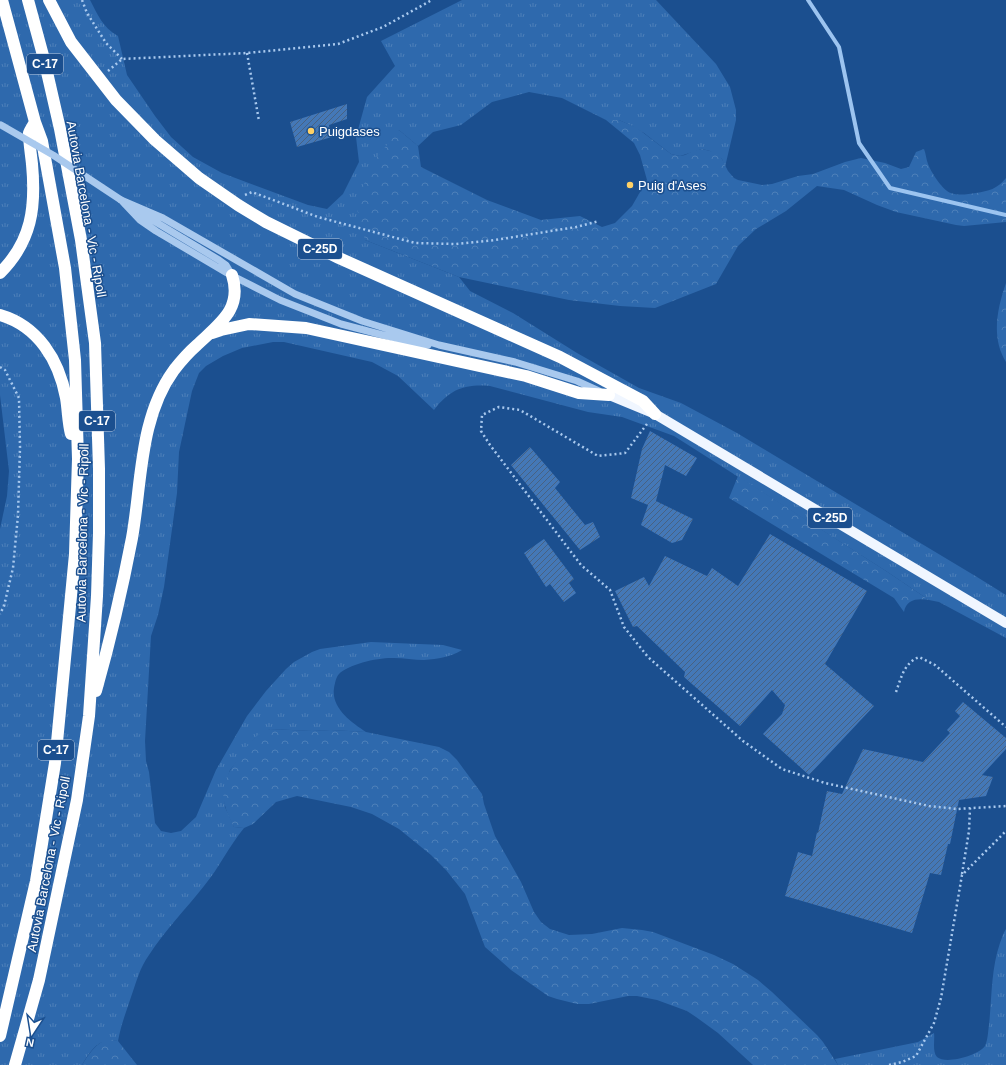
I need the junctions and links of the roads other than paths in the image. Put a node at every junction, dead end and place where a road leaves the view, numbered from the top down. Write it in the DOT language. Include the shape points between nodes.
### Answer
graph roads {
  1 [pos="2,0"];
  2 [pos="28,0"];
  3 [pos="49,0"];
  4 [pos="35,122"];
  5 [pos="0,125"];
  6 [pos="121,200"];
  7 [pos="133,205"];
  8 [pos="0,273"];
  9 [pos="232,276"];
  10 [pos="0,315"];
  11 [pos="207,335"];
  12 [pos="439,345"];
  13 [pos="609,396"];
  14 [pos="655,414"];
  15 [pos="78,458"];
  16 [pos="1006,623"];
  17 [pos="89,716"];
  18 [pos="0,1036"];
  19 [pos="15,1065"];
  1 -- 4 [label="highway, Autovia Barcelona - Vic - Ripoll / C-17"];
  2 -- 17 [label="highway, Autovia Barcelona - Vic - Ripoll / C-17" via="60,129 81,240 95,343 99,533"];
  3 -- 14 [label="highway, C-25D" via="71,42 116,100 155,140 199,178 238,205 266,222 339,258 560,357 643,401"];
  4 -- 8 [label="highway" via="29,132 34,185 31,219 15,255"];
  4 -- 15 [label="highway, Autovia Barcelona - Vic - Ripoll / C-17" via="42,141 65,268 75,360"];
  5 -- 6 [label="street, bridge" via="53,155"];
  6 -- 7 [label="street"];
  6 -- 9 [label="street" via="140,220"];
  7 -- 9 [label="street" via="149,218 226,265"];
  7 -- 12 [label="street" via="163,218 295,294 362,321"];
  9 -- 11 [label="highway" via="236,292 233,306 225,318"];
  9 -- 12 [label="street" via="280,300 341,324 417,344"];
  10 -- 15 [label="highway" via="33,333 54,360 62,380 70,432"];
  11 -- 13 [label="highway" via="249,324 306,328 526,376 579,393"];
  11 -- 17 [label="highway" via="175,369 154,409 146,438 122,585"];
  12 -- 13 [label="street" via="515,362 577,381"];
  13 -- 14 [label="main road, C-25D"];
  14 -- 16 [label="main road, C-25D"];
  15 -- 18 [label="highway, Autovia Barcelona - Vic - Ripoll / C-17" via="75,554 55,763 36,881"];
  17 -- 19 [label="highway, Autovia Barcelona - Vic - Ripoll / C-17" via="74,818 39,980"];
}
